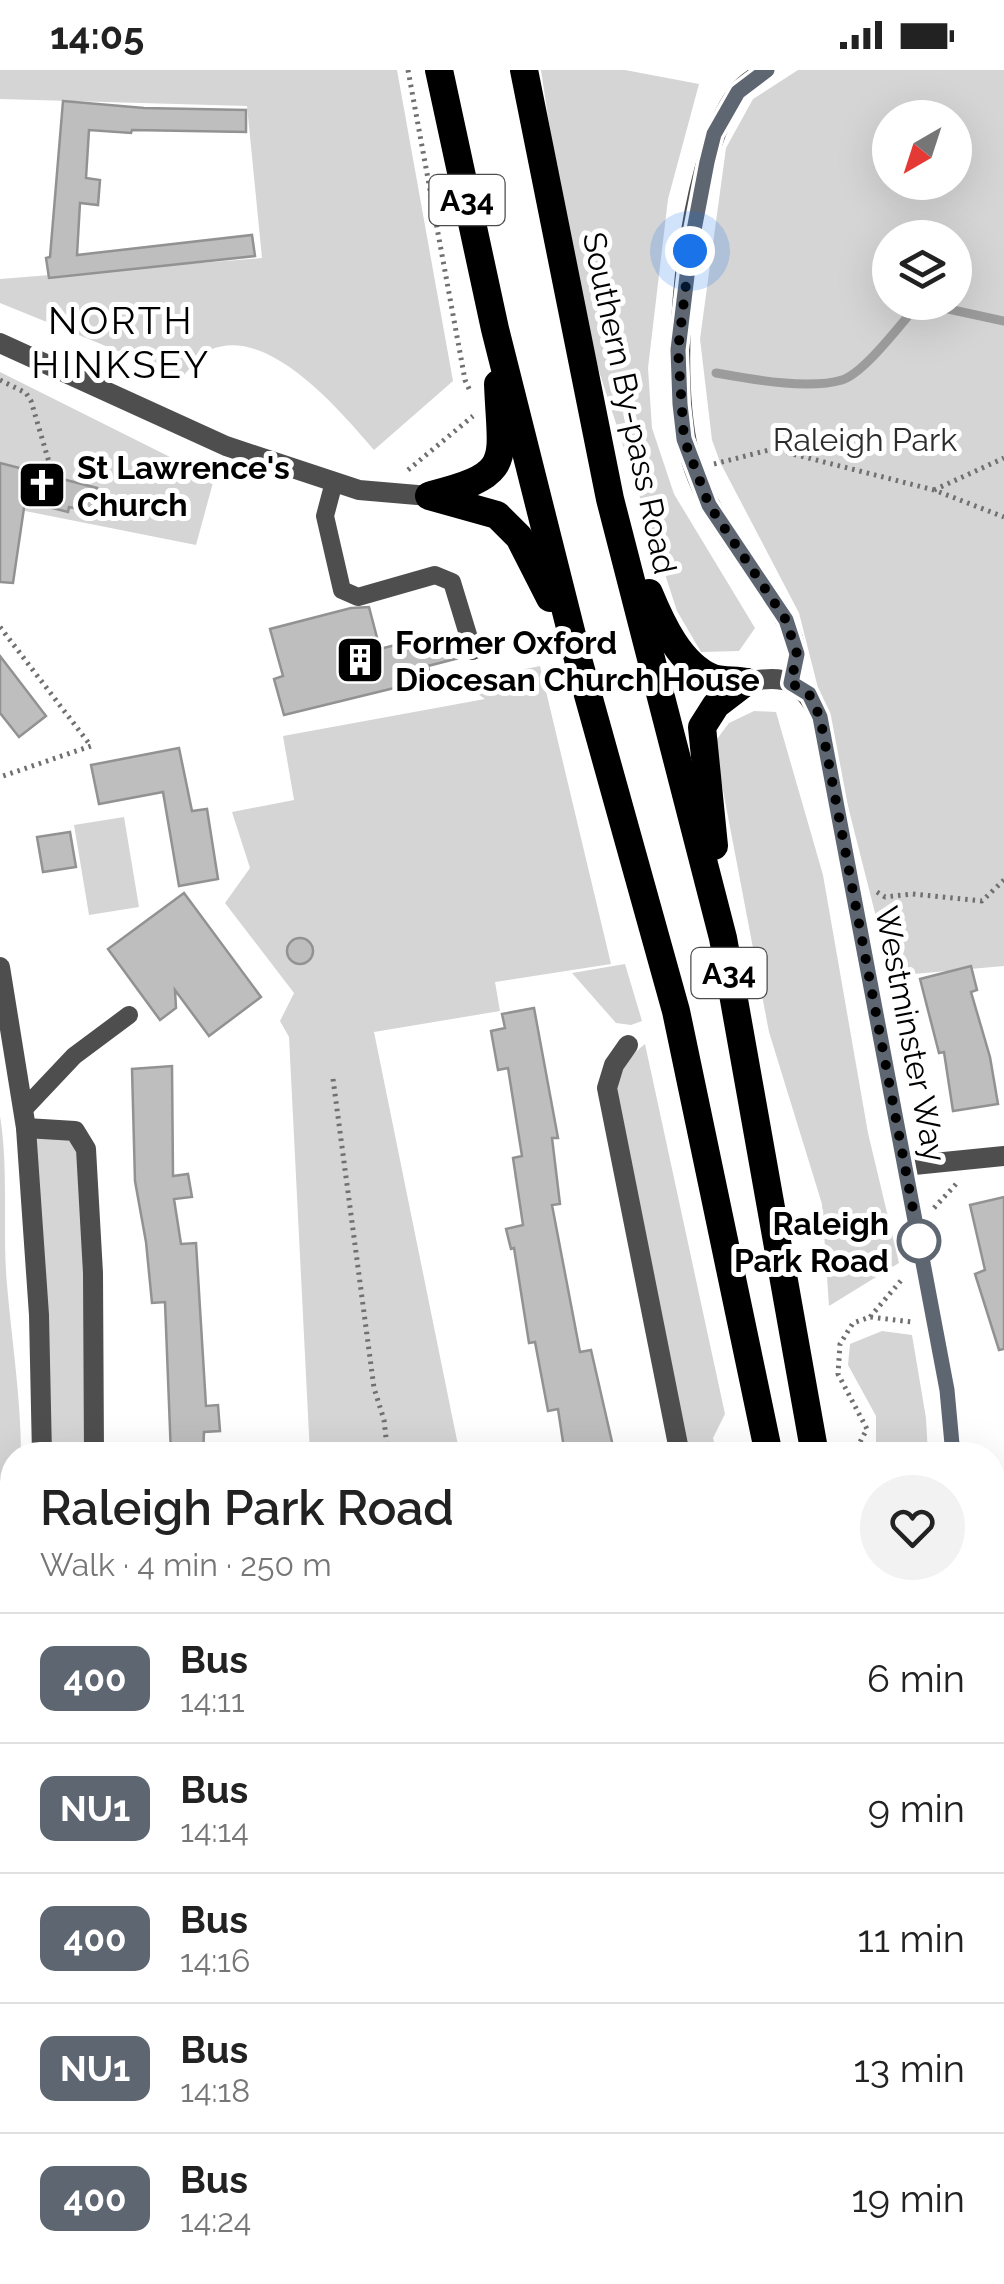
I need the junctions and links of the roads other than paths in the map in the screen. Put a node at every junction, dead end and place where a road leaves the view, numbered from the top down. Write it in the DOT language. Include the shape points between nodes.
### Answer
graph roads {
  1 [pos="439,70"];
  2 [pos="524,70"];
  3 [pos="756,73"];
  4 [pos="496,329"];
  5 [pos="0,343"];
  6 [pos="334,482"];
  7 [pos="429,496"];
  8 [pos="610,499"];
  9 [pos="473,651"];
  10 [pos="578,659"];
  11 [pos="746,682"];
  12 [pos="791,683"];
  13 [pos="723,938"];
  14 [pos="0,967"];
  15 [pos="130,1015"];
  16 [pos="628,1045"];
  17 [pos="25,1119"];
  18 [pos="1004,1156"];
  19 [pos="904,1166"];
  20 [pos="42,1442"];
  21 [pos="94,1442"];
  22 [pos="677,1442"];
  23 [pos="766,1442"];
  24 [pos="813,1442"];
  25 [pos="952,1442"];
  1 -- 4 [label="highway, A34"];
  2 -- 8 [label="highway, Southern By-pass Road / A34"];
  3 -- 12 [label="street" via="714,134 699,193 679,386 684,439 709,505 786,620 797,654"];
  4 -- 7 [label="highway" via="500,455 488,476"];
  4 -- 10 [label="highway, A34"];
  5 -- 6 [label="street" via="226,446"];
  6 -- 7 [label="street"];
  6 -- 9 [label="lane" via="325,516 342,590 358,597 434,576 452,582"];
  7 -- 10 [label="highway" via="497,515 520,537"];
  8 -- 11 [label="highway" via="660,620 684,656 712,678"];
  8 -- 13 [label="highway, Southern By-pass Road / A34"];
  10 -- 23 [label="highway, A34" via="676,1010"];
  11 -- 12 [label="street" via="771,677"];
  11 -- 13 [label="highway" via="702,726"];
  12 -- 19 [label="street, Westminster Way" via="809,694 820,717"];
  13 -- 24 [label="highway, Southern By-pass Road / A34"];
  14 -- 17 [label="street"];
  15 -- 17 [label="lane" via="74,1056"];
  16 -- 22 [label="street" via="607,1088"];
  17 -- 20 [label="street"];
  17 -- 21 [label="street" via="75,1131 86,1150"];
  18 -- 19 [label="street"];
  19 -- 25 [label="street, Westminster Way"];
}
